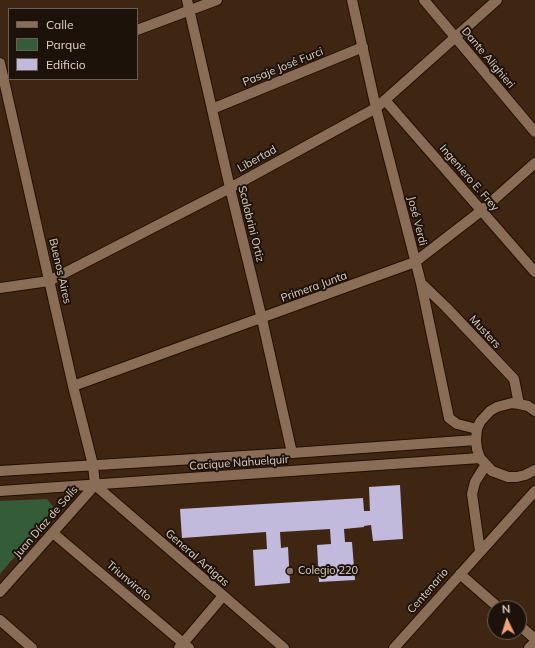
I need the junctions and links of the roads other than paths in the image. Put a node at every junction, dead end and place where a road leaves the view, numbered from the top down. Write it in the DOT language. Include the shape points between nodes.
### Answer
graph roads {
  1 [pos="187,0"];
  2 [pos="217,0"];
  3 [pos="352,0"];
  4 [pos="424,0"];
  5 [pos="497,0"];
  6 [pos="190,11"];
  7 [pos="138,30"];
  8 [pos="454,37"];
  9 [pos="363,47"];
  10 [pos="0,62"];
  11 [pos="4,77"];
  12 [pos="384,100"];
  13 [pos="376,108"];
  14 [pos="212,109"];
  15 [pos="535,132"];
  16 [pos="535,163"];
  17 [pos="230,188"];
  18 [pos="481,211"];
  19 [pos="415,262"];
  20 [pos="535,272"];
  21 [pos="49,281"];
  22 [pos="421,283"];
  23 [pos="0,288"];
  24 [pos="262,319"];
  25 [pos="74,386"];
  26 [pos="519,404"];
  27 [pos="535,411"];
  28 [pos="476,435"];
  29 [pos="292,453"];
  30 [pos="483,462"];
  31 [pos="93,465"];
  32 [pos="535,470"];
  33 [pos="0,471"];
  34 [pos="95,485"];
  35 [pos="0,491"];
  36 [pos="535,491"];
  37 [pos="53,533"];
  38 [pos="480,551"];
  39 [pos="460,574"];
  40 [pos="0,592"];
  41 [pos="223,596"];
  42 [pos="490,600"];
  43 [pos="0,620"];
  44 [pos="527,632"];
  45 [pos="535,640"];
  46 [pos="184,646"];
  47 [pos="32,648"];
  48 [pos="284,648"];
  49 [pos="394,648"];
  50 [pos="529,648"];
  1 -- 6 [label="street, Scalabrini Ortiz"];
  2 -- 6 [label="street"];
  3 -- 9 [label="street, José Verdi"];
  4 -- 8 [label="street, Dante Alighieri"];
  5 -- 8 [label="street, Libertad"];
  6 -- 7 [label="street"];
  6 -- 14 [label="street, Scalabrini Ortiz"];
  8 -- 12 [label="street, Libertad"];
  8 -- 15 [label="street, Dante Alighieri"];
  9 -- 13 [label="street, José Verdi"];
  9 -- 14 [label="street, Pasaje José Furci"];
  10 -- 11 [label="street, Buenos Aires"];
  11 -- 21 [label="street, Buenos Aires"];
  12 -- 13 [label="street, Libertad"];
  12 -- 18 [label="street, Ingeniero E. Frey"];
  13 -- 17 [label="street, Libertad"];
  13 -- 19 [label="street, José Verdi"];
  14 -- 17 [label="street, Scalabrini Ortiz"];
  16 -- 18 [label="street, Primera Junta"];
  17 -- 21 [label="street, Libertad"];
  17 -- 24 [label="street, Scalabrini Ortiz"];
  18 -- 19 [label="street, Primera Junta"];
  18 -- 20 [label="street, Ingeniero E. Frey"];
  19 -- 22 [label="street, José Verdi"];
  19 -- 24 [label="street, Primera Junta"];
  21 -- 23 [label="street, Libertad"];
  21 -- 25 [label="street, Buenos Aires"];
  22 -- 26 [label="street, Musters" via="514,379"];
  22 -- 28 [label="street, José Verdi" via="448,418"];
  24 -- 25 [label="street, Primera Junta"];
  24 -- 29 [label="street, Scalabrini Ortiz"];
  25 -- 31 [label="street, Buenos Aires"];
  26 -- 27 [label="street"];
  26 -- 28 [label="street" via="497,407 485,416"];
  28 -- 29 [label="street, Cacique Nahuelquir"];
  28 -- 30 [label="street" via="477,449"];
  29 -- 31 [label="street, Cacique Nahuelquir"];
  30 -- 32 [label="street" via="492,471 508,477 525,475"];
  30 -- 34 [label="street, Cacique Nahuelquir"];
  30 -- 38 [label="street" via="472,494"];
  31 -- 33 [label="street, Cacique Nahuelquir"];
  31 -- 34 [label="street, Buenos Aires"];
  34 -- 35 [label="street, Cacique Nahuelquir"];
  34 -- 37 [label="street, Juan Díaz de Solís"];
  34 -- 41 [label="street, General Artigas"];
  36 -- 38 [label="street, Centenario"];
  37 -- 40 [label="street, Juan Díaz de Solís"];
  37 -- 46 [label="street, Triunvirato"];
  38 -- 39 [label="street, Centenario"];
  39 -- 42 [label="street"];
  39 -- 49 [label="street, Centenario"];
  41 -- 46 [label="street"];
  41 -- 48 [label="street, General Artigas"];
  43 -- 47 [label="street"];
  44 -- 45 [label="street"];
  45 -- 50 [label="street"];
}
